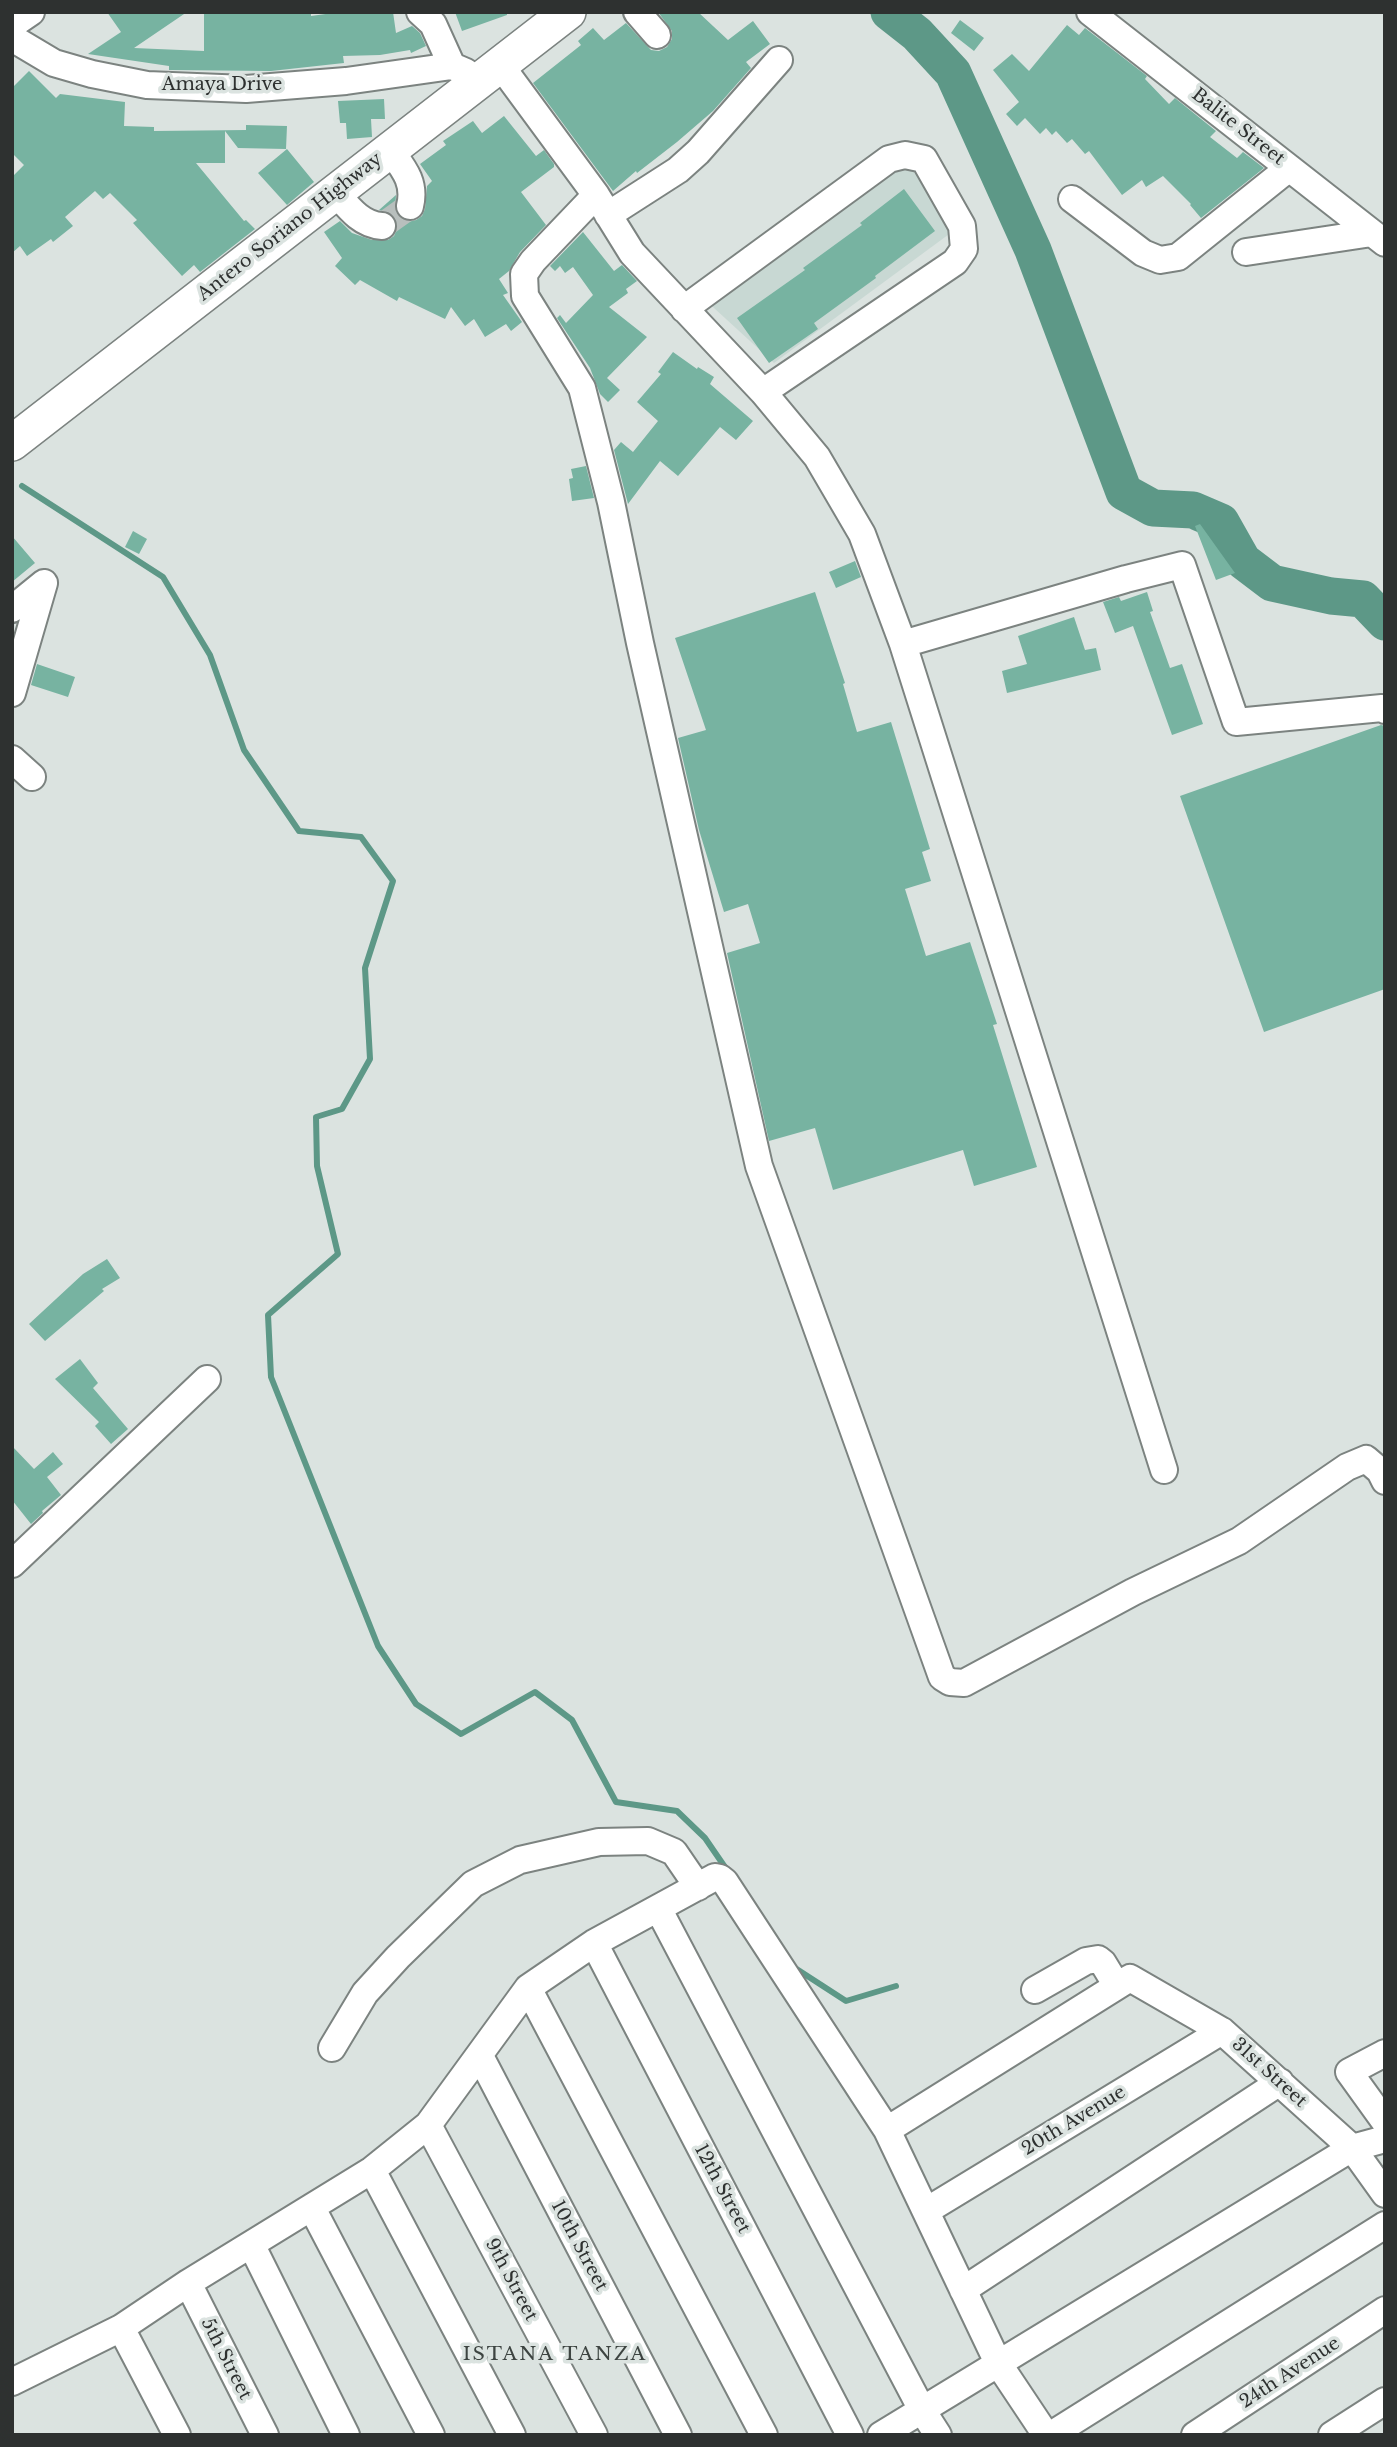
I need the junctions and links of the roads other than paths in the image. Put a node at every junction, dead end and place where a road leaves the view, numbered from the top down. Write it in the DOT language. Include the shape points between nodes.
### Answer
graph roads {
  1 [pos="31,12"];
  2 [pos="420,12"];
  3 [pos="568,12"];
  4 [pos="637,12"];
  5 [pos="1090,12"];
  6 [pos="12,25"];
  7 [pos="657,35"];
  8 [pos="12,38"];
  9 [pos="779,60"];
  10 [pos="475,72"];
  11 [pos="390,150"];
  12 [pos="1289,168"];
  13 [pos="335,192"];
  14 [pos="1072,200"];
  15 [pos="602,205"];
  16 [pos="410,206"];
  17 [pos="382,226"];
  18 [pos="1379,238"];
  19 [pos="1246,252"];
  20 [pos="684,309"];
  21 [pos="763,392"];
  22 [pos="12,443"];
  23 [pos="12,609"];
  24 [pos="902,644"];
  25 [pos="12,693"];
  26 [pos="1385,710"];
  27 [pos="12,759"];
  28 [pos="32,777"];
  29 [pos="207,1380"];
  30 [pos="1164,1471"];
  31 [pos="1385,1481"];
  32 [pos="12,1564"];
  33 [pos="698,1887"];
  34 [pos="659,1910"];
  35 [pos="594,1943"];
  36 [pos="1124,1982"];
  37 [pos="528,1988"];
  38 [pos="1035,1990"];
  39 [pos="1222,2031"];
  40 [pos="332,2048"];
  41 [pos="1385,2053"];
  42 [pos="480,2056"];
  43 [pos="1280,2082"];
  44 [pos="1385,2122"];
  45 [pos="428,2125"];
  46 [pos="887,2130"];
  47 [pos="1385,2139"];
  48 [pos="1352,2148"];
  49 [pos="372,2169"];
  50 [pos="1385,2194"];
  51 [pos="312,2208"];
  52 [pos="926,2211"];
  53 [pos="1385,2225"];
  54 [pos="252,2246"];
  55 [pos="188,2283"];
  56 [pos="964,2290"];
  57 [pos="1385,2310"];
  58 [pos="121,2328"];
  59 [pos="998,2362"];
  60 [pos="12,2382"];
  61 [pos="1385,2401"];
  62 [pos="922,2410"];
  63 [pos="177,2435"];
  64 [pos="265,2435"];
  65 [pos="346,2435"];
  66 [pos="431,2435"];
  67 [pos="512,2435"];
  68 [pos="594,2435"];
  69 [pos="678,2435"];
  70 [pos="764,2435"];
  71 [pos="850,2435"];
  72 [pos="881,2435"];
  73 [pos="938,2435"];
  74 [pos="1048,2435"];
  75 [pos="1195,2435"];
  76 [pos="1332,2435"];
  1 -- 6 [label="street"];
  2 -- 10 [label="street"];
  3 -- 10 [label="main road, Antero Soriano Highway"];
  4 -- 7 [label="street"];
  5 -- 12 [label="street, Balite Street"];
  8 -- 10 [label="street, Amaya Drive" via="54,63 147,85 246,89"];
  9 -- 15 [label="street" via="678,170"];
  10 -- 11 [label="main road, Antero Soriano Highway"];
  10 -- 15 [label="street"];
  11 -- 13 [label="main road, Antero Soriano Highway"];
  11 -- 16 [label="street" via="409,175"];
  12 -- 14 [label="street" via="1178,257 1160,260 1143,253"];
  12 -- 18 [label="street, Balite Street"];
  13 -- 17 [label="street" via="354,215"];
  13 -- 22 [label="main road, Antero Soriano Highway"];
  15 -- 20 [label="street" via="632,253"];
  15 -- 31 [label="street" via="533,261 524,274 525,296 582,388 759,1166 942,1677 964,1683 1239,1541 1347,1467 1366,1459"];
  18 -- 19 [label="street"];
  20 -- 21 [label="street"];
  20 -- 21 [label="street" via="889,159 905,155 924,159 962,226 964,249 955,262"];
  21 -- 24 [label="street" via="817,457 862,534"];
  23 -- 25 [label="street" via="44,583"];
  24 -- 26 [label="street" via="1182,565 1236,722"];
  24 -- 30 [label="street"];
  27 -- 28 [label="street"];
  29 -- 32 [label="street"];
  33 -- 34 [label="street"];
  33 -- 40 [label="street" via="674,1852 648,1841 599,1842 520,1860 473,1884 398,1957 365,1993"];
  33 -- 46 [label="street" via="717,1877 725,1882"];
  34 -- 35 [label="street"];
  34 -- 62 [label="street"];
  35 -- 37 [label="street"];
  35 -- 71 [label="street, 12th Street"];
  36 -- 38 [label="street" via="1098,1959 1086,1961"];
  36 -- 39 [label="street, 31st Street"];
  36 -- 46 [label="street"];
  37 -- 42 [label="street"];
  37 -- 70 [label="street"];
  39 -- 43 [label="street, 31st Street"];
  39 -- 52 [label="street, 20th Avenue"];
  41 -- 44 [label="street" via="1349,2072"];
  42 -- 45 [label="street"];
  42 -- 69 [label="street, 10th Street"];
  43 -- 48 [label="street, 31st Street"];
  43 -- 56 [label="street"];
  45 -- 49 [label="street"];
  45 -- 68 [label="street, 9th Street"];
  46 -- 52 [label="street"];
  47 -- 48 [label="street"];
  48 -- 50 [label="street, 31st Street"];
  48 -- 59 [label="street"];
  49 -- 51 [label="street"];
  49 -- 67 [label="street"];
  51 -- 54 [label="street"];
  51 -- 66 [label="street"];
  52 -- 56 [label="street"];
  53 -- 74 [label="street"];
  54 -- 55 [label="street"];
  54 -- 65 [label="street"];
  55 -- 58 [label="street"];
  55 -- 64 [label="street, 5th Street"];
  56 -- 59 [label="street"];
  57 -- 75 [label="street, 24th Avenue"];
  58 -- 60 [label="street"];
  58 -- 63 [label="street"];
  59 -- 62 [label="street"];
  59 -- 74 [label="street"];
  61 -- 76 [label="street"];
  62 -- 72 [label="street"];
  62 -- 73 [label="street"];
}
